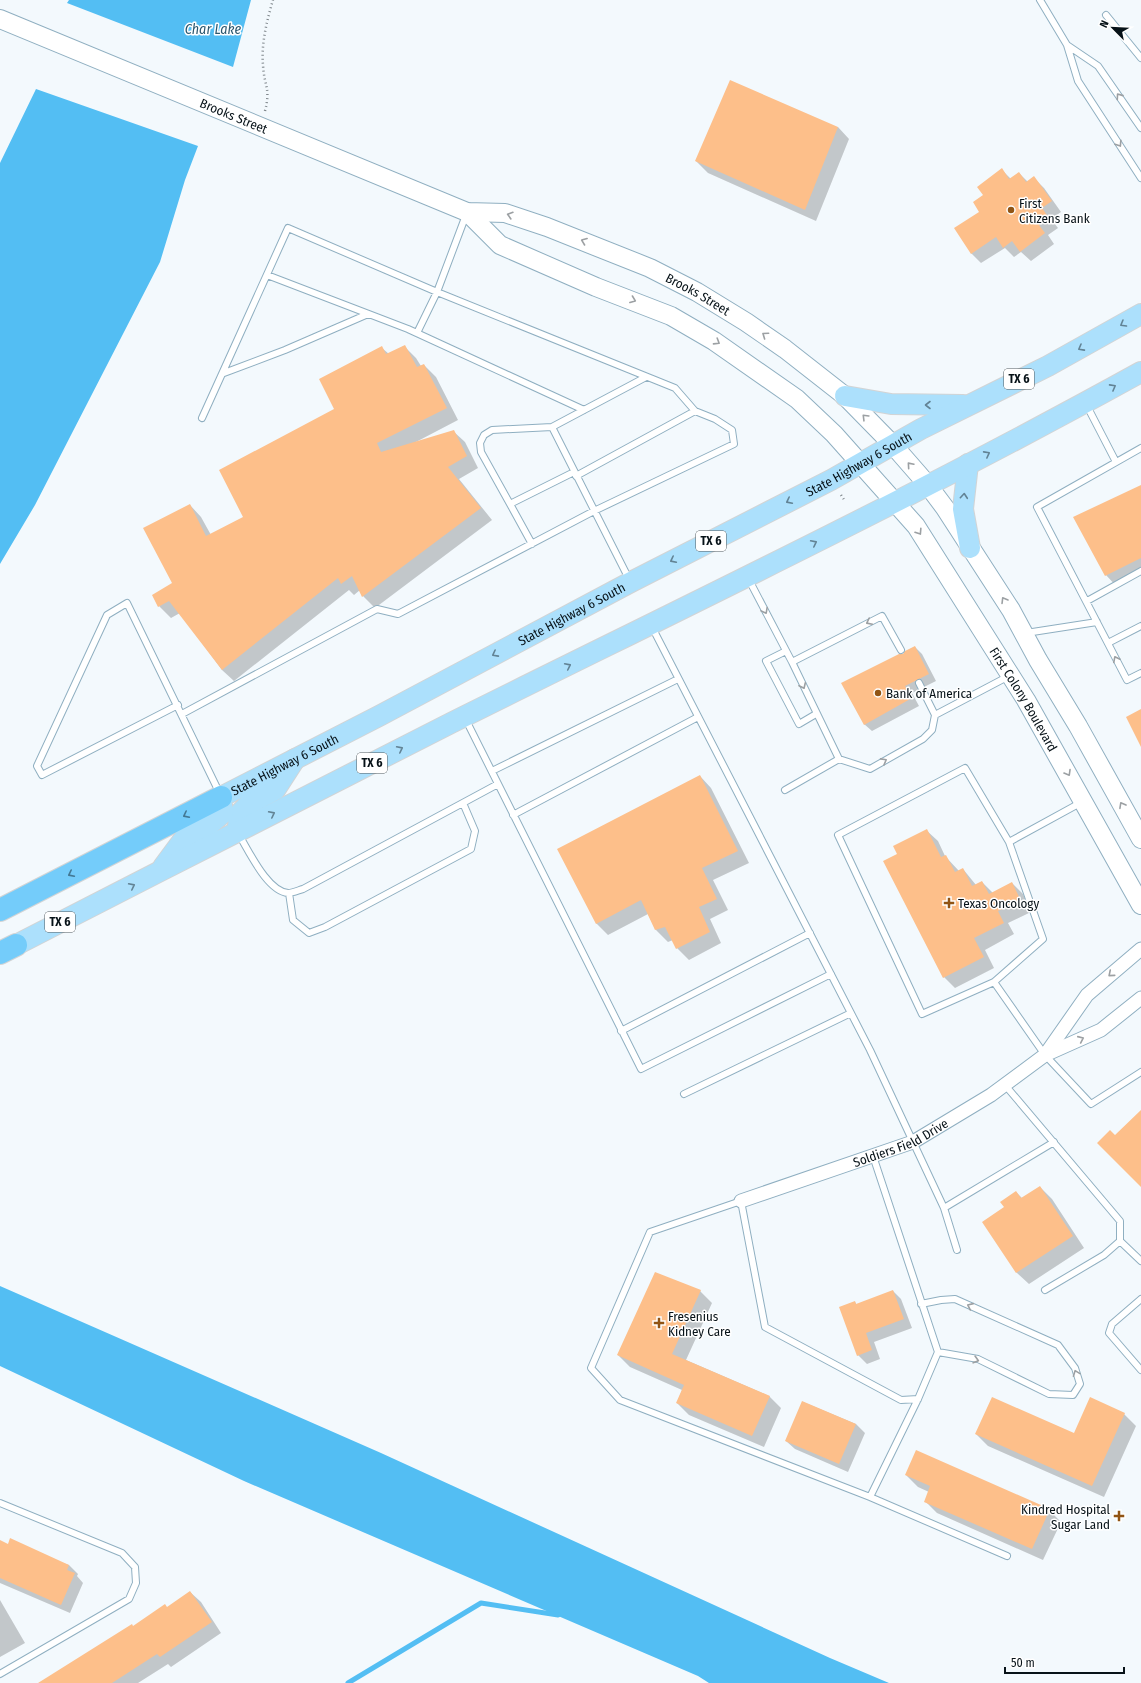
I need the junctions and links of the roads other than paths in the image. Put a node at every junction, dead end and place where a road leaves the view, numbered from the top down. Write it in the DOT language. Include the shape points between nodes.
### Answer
graph roads {
  1 [pos="1040,0"];
  2 [pos="1106,15"];
  3 [pos="0,19"];
  4 [pos="1068,46"];
  5 [pos="1141,58"];
  6 [pos="1141,128"];
  7 [pos="1141,178"];
  8 [pos="468,212"];
  9 [pos="267,275"];
  10 [pos="437,292"];
  11 [pos="368,314"];
  12 [pos="1141,314"];
  13 [pos="417,333"];
  14 [pos="1141,372"];
  15 [pos="224,373"];
  16 [pos="646,376"];
  17 [pos="845,396"];
  18 [pos="1085,403"];
  19 [pos="967,405"];
  20 [pos="584,410"];
  21 [pos="695,410"];
  22 [pos="202,418"];
  23 [pos="552,427"];
  24 [pos="893,445"];
  25 [pos="1141,448"];
  26 [pos="1116,462"];
  27 [pos="860,463"];
  28 [pos="968,464"];
  29 [pos="575,474"];
  30 [pos="927,484"];
  31 [pos="894,502"];
  32 [pos="510,504"];
  33 [pos="594,511"];
  34 [pos="532,544"];
  35 [pos="970,548"];
  36 [pos="1141,571"];
  37 [pos="747,577"];
  38 [pos="631,582"];
  39 [pos="1087,601"];
  40 [pos="1098,622"];
  41 [pos="651,626"];
  42 [pos="1141,626"];
  43 [pos="1024,634"];
  44 [pos="1108,643"];
  45 [pos="901,650"];
  46 [pos="786,651"];
  47 [pos="792,662"];
  48 [pos="1141,673"];
  49 [pos="1010,675"];
  50 [pos="678,679"];
  51 [pos="918,683"];
  52 [pos="178,705"];
  53 [pos="182,714"];
  54 [pos="816,714"];
  55 [pos="935,715"];
  56 [pos="464,717"];
  57 [pos="698,717"];
  58 [pos="295,759"];
  59 [pos="839,759"];
  60 [pos="492,771"];
  61 [pos="498,784"];
  62 [pos="785,790"];
  63 [pos="221,797"];
  64 [pos="1084,801"];
  65 [pos="463,803"];
  66 [pos="513,815"];
  67 [pos="237,832"];
  68 [pos="1141,839"];
  69 [pos="1008,842"];
  70 [pos="159,872"];
  71 [pos="289,893"];
  72 [pos="1141,905"];
  73 [pos="0,910"];
  74 [pos="810,933"];
  75 [pos="8,949"];
  76 [pos="1141,949"];
  77 [pos="831,974"];
  78 [pos="994,982"];
  79 [pos="1141,998"];
  80 [pos="851,1013"];
  81 [pos="621,1030"];
  82 [pos="1045,1055"];
  83 [pos="1141,1072"];
  84 [pos="1005,1085"];
  85 [pos="684,1094"];
  86 [pos="913,1142"];
  87 [pos="1054,1142"];
  88 [pos="873,1156"];
  89 [pos="741,1201"];
  90 [pos="944,1208"];
  91 [pos="1120,1241"];
  92 [pos="957,1250"];
  93 [pos="1141,1261"];
  94 [pos="1045,1290"];
  95 [pos="1141,1299"];
  96 [pos="921,1304"];
  97 [pos="938,1352"];
  98 [pos="1141,1370"];
  99 [pos="918,1398"];
  100 [pos="870,1498"];
  101 [pos="0,1503"];
  102 [pos="1007,1556"];
  103 [pos="0,1674"];
  1 -- 4 [label="lane"];
  2 -- 5 [label="lane"];
  3 -- 8 [label="main road, Brooks Street"];
  6 -- 4 [label="lane, one-way" via="1098,66"];
  4 -- 7 [label="lane, one-way" via="1078,81"];
  8 -- 10 [label="lane"];
  17 -- 8 [label="main road, Brooks Street, one-way" via="746,322 697,292 650,268 505,213"];
  8 -- 27 [label="main road, Brooks Street, one-way" via="500,245 666,314 714,340 797,399"];
  9 -- 10 [label="lane" via="288,228"];
  9 -- 11 [label="lane"];
  9 -- 15 [label="lane"];
  10 -- 13 [label="lane"];
  10 -- 16 [label="lane"];
  11 -- 13 [label="lane"];
  11 -- 15 [label="lane"];
  12 -- 19 [label="main road, State Highway 6 South / TX 6, one-way" via="1048,366"];
  13 -- 20 [label="lane"];
  18 -- 14 [label="main road, TX 6, one-way"];
  15 -- 22 [label="lane"];
  16 -- 20 [label="lane"];
  16 -- 21 [label="lane" via="675,388"];
  19 -- 17 [label="main road, one-way" via="891,404"];
  24 -- 17 [label="main road, Brooks Street, one-way"];
  18 -- 26 [label="lane"];
  28 -- 18 [label="main road, TX 6, one-way"];
  19 -- 24 [label="main road, State Highway 6 South / TX 6"];
  20 -- 23 [label="lane"];
  21 -- 29 [label="lane"];
  21 -- 33 [label="lane" via="732,430 734,444"];
  23 -- 29 [label="lane"];
  23 -- 32 [label="lane" via="492,430 484,435 480,443 481,452"];
  24 -- 27 [label="main road, State Highway 6 South / TX 6"];
  30 -- 24 [label="main road, Brooks Street, one-way"];
  25 -- 26 [label="lane"];
  26 -- 39 [label="lane" via="1037,507"];
  27 -- 31 [label="main road, First Colony Boulevard"];
  27 -- 38 [label="main road, State Highway 6 South / TX 6, one-way"];
  28 -- 30 [label="main road, TX 6"];
  35 -- 28 [label="main road, one-way" via="963,509"];
  29 -- 32 [label="lane"];
  29 -- 33 [label="lane"];
  30 -- 31 [label="main road, TX 6"];
  30 -- 35 [label="main road"];
  37 -- 31 [label="main road, TX 6, one-way"];
  31 -- 49 [label="main road, First Colony Boulevard, one-way" via="916,526"];
  32 -- 34 [label="lane"];
  33 -- 34 [label="lane"];
  33 -- 38 [label="lane"];
  34 -- 53 [label="lane" via="398,614 377,609"];
  43 -- 35 [label="main road, one-way"];
  36 -- 39 [label="lane"];
  37 -- 41 [label="main road, TX 6"];
  37 -- 46 [label="lane, one-way"];
  38 -- 58 [label="main road, State Highway 6 South / TX 6, one-way"];
  39 -- 40 [label="lane"];
  40 -- 43 [label="lane"];
  40 -- 44 [label="lane"];
  41 -- 50 [label="lane"];
  56 -- 41 [label="main road, TX 6, one-way"];
  42 -- 44 [label="lane"];
  68 -- 43 [label="main road, one-way"];
  48 -- 44 [label="lane, one-way" via="1127,680"];
  45 -- 47 [label="lane, one-way" via="882,616"];
  46 -- 47 [label="lane"];
  46 -- 54 [label="lane" via="766,661 799,724"];
  47 -- 54 [label="lane, one-way"];
  49 -- 55 [label="lane"];
  49 -- 64 [label="main road, First Colony Boulevard, one-way"];
  50 -- 57 [label="lane"];
  50 -- 60 [label="lane"];
  51 -- 55 [label="lane"];
  52 -- 52 [label="lane" via="42,775 37,766 107,615 127,603"];
  52 -- 53 [label="lane"];
  53 -- 63 [label="lane"];
  54 -- 59 [label="lane"];
  59 -- 55 [label="lane, one-way" via="870,769 923,739 932,730"];
  56 -- 60 [label="lane"];
  67 -- 56 [label="main road, TX 6, one-way"];
  57 -- 66 [label="lane"];
  57 -- 74 [label="lane"];
  58 -- 63 [label="main road, State Highway 6 South / TX 6"];
  58 -- 67 [label="main road" via="275,790 249,804 240,813"];
  59 -- 62 [label="lane"];
  60 -- 61 [label="lane"];
  61 -- 65 [label="lane"];
  61 -- 66 [label="lane"];
  63 -- 70 [label="main road" via="223,813 210,824 186,836"];
  63 -- 73 [label="highway, State Highway 6 South / TX 6, one-way"];
  64 -- 69 [label="lane"];
  64 -- 72 [label="main road, First Colony Boulevard"];
  65 -- 71 [label="lane" via="304,888"];
  65 -- 71 [label="lane" via="475,831 470,849 325,927 309,933 293,920"];
  66 -- 81 [label="lane"];
  67 -- 70 [label="main road, TX 6"];
  67 -- 71 [label="lane" via="265,877 276,888"];
  69 -- 78 [label="lane" via="1043,939"];
  69 -- 78 [label="lane" via="964,768 838,836 922,1014"];
  75 -- 70 [label="main road, TX 6, one-way"];
  74 -- 77 [label="lane"];
  74 -- 81 [label="lane"];
  76 -- 82 [label="street, Soldiers Field Drive, one-way" via="1087,995"];
  77 -- 80 [label="lane"];
  77 -- 81 [label="lane" via="641,1069"];
  78 -- 82 [label="lane"];
  82 -- 79 [label="street, Soldiers Field Drive, one-way" via="1101,1030"];
  80 -- 85 [label="lane"];
  80 -- 86 [label="lane"];
  82 -- 83 [label="lane" via="1091,1104"];
  82 -- 84 [label="street, Soldiers Field Drive"];
  84 -- 86 [label="street, Soldiers Field Drive"];
  84 -- 87 [label="lane"];
  86 -- 88 [label="street, Soldiers Field Drive"];
  86 -- 90 [label="lane"];
  87 -- 90 [label="lane"];
  87 -- 91 [label="lane" via="1120,1221"];
  88 -- 89 [label="street, Soldiers Field Drive"];
  88 -- 96 [label="lane"];
  89 -- 99 [label="lane" via="765,1326 901,1400"];
  89 -- 100 [label="lane" via="650,1232 590,1368 620,1400"];
  90 -- 92 [label="lane"];
  91 -- 93 [label="lane"];
  91 -- 94 [label="lane" via="1104,1255"];
  95 -- 98 [label="lane" via="1112,1324 1109,1333"];
  96 -- 97 [label="lane"];
  97 -- 96 [label="lane, one-way" via="978,1359 1049,1394 1073,1395 1080,1384 1075,1368 1058,1345 956,1300"];
  97 -- 99 [label="lane"];
  99 -- 100 [label="lane"];
  100 -- 102 [label="lane"];
  101 -- 103 [label="lane" via="122,1553 135,1567 136,1583 129,1599"];
}
